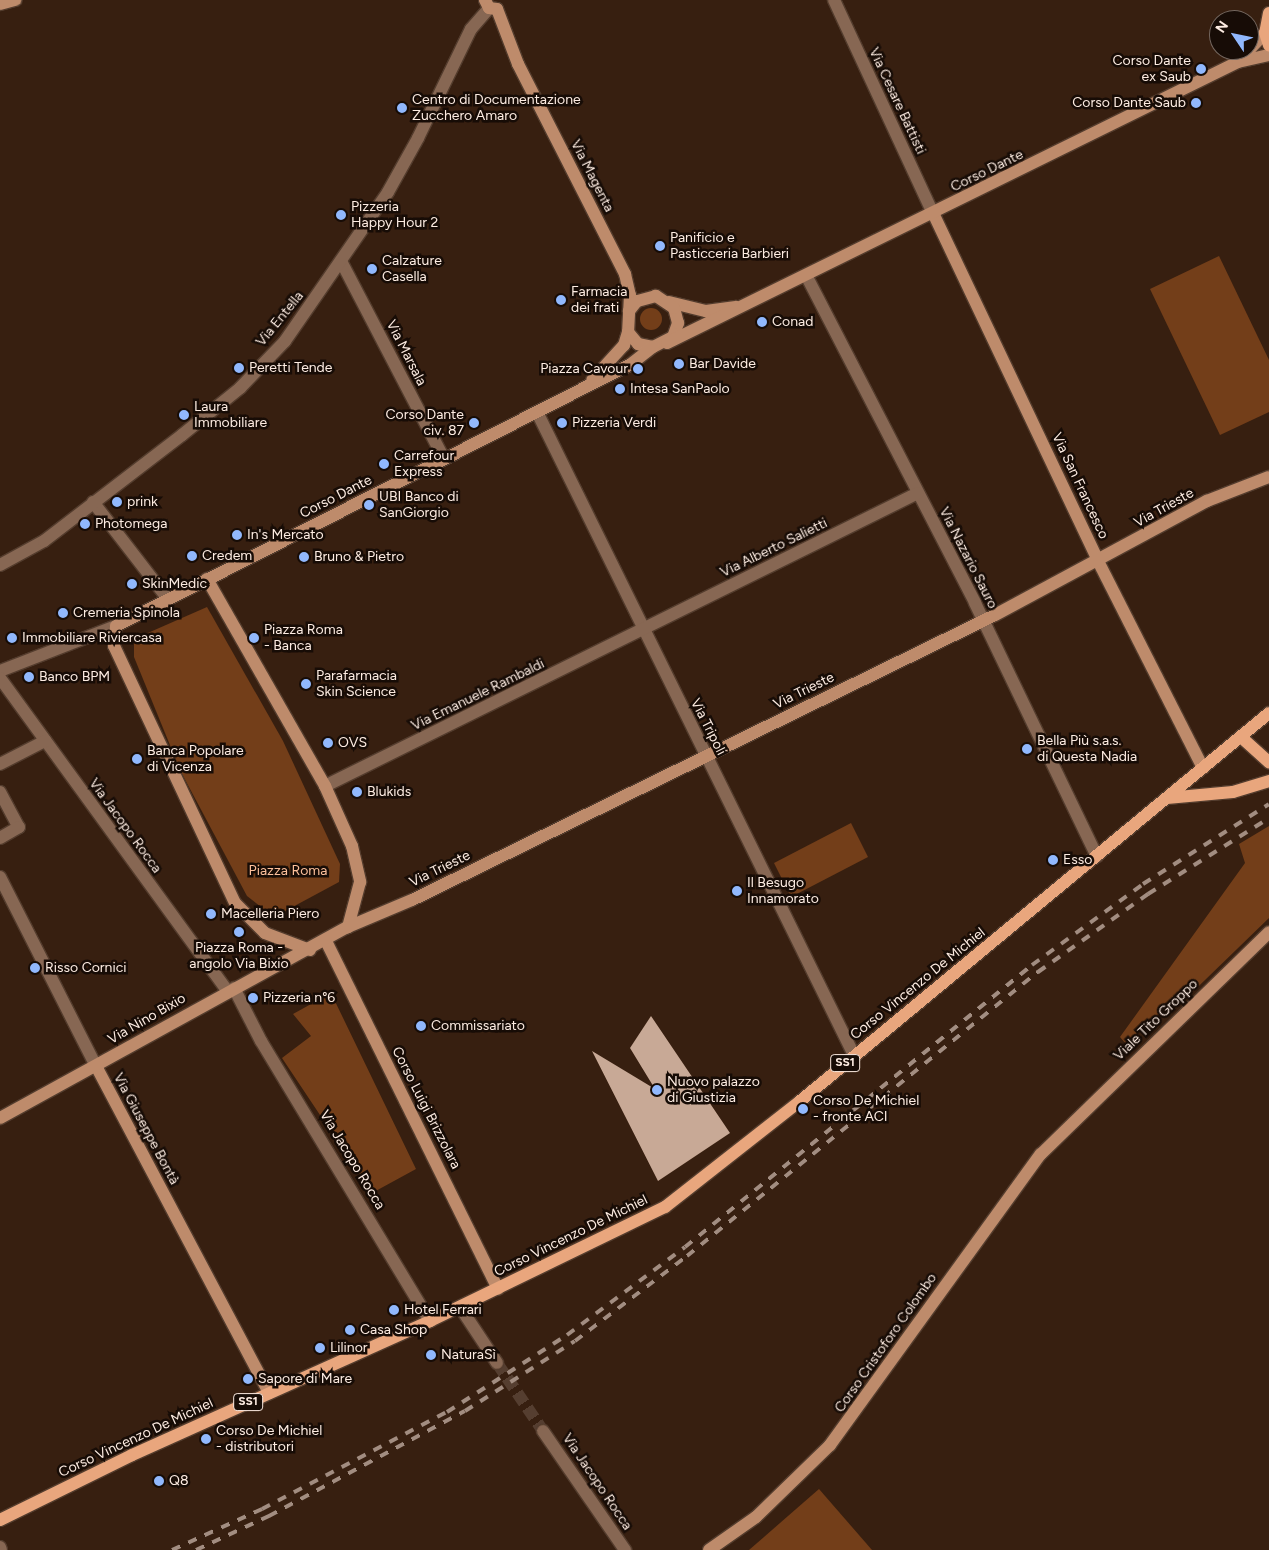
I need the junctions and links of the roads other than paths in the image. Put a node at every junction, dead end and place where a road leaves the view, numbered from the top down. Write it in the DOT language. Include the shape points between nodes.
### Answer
graph roads {
  1 [pos="15,0"];
  2 [pos="834,0"];
  3 [pos="0,4"];
  4 [pos="494,4"];
  5 [pos="1269,13"];
  6 [pos="1267,39"];
  7 [pos="1269,55"];
  8 [pos="1238,62"];
  9 [pos="934,214"];
  10 [pos="341,261"];
  11 [pos="625,274"];
  12 [pos="807,277"];
  13 [pos="649,296"];
  14 [pos="669,302"];
  15 [pos="749,306"];
  16 [pos="629,311"];
  17 [pos="628,332"];
  18 [pos="667,343"];
  19 [pos="653,348"];
  20 [pos="586,387"];
  21 [pos="537,412"];
  22 [pos="444,459"];
  23 [pos="1269,477"];
  24 [pos="918,493"];
  25 [pos="93,502"];
  26 [pos="1098,561"];
  27 [pos="0,565"];
  28 [pos="207,579"];
  29 [pos="168,599"];
  30 [pos="982,620"];
  31 [pos="116,626"];
  32 [pos="644,630"];
  33 [pos="0,671"];
  34 [pos="0,678"];
  35 [pos="1269,713"];
  36 [pos="1241,737"];
  37 [pos="45,741"];
  38 [pos="706,755"];
  39 [pos="1269,762"];
  40 [pos="0,764"];
  41 [pos="1203,768"];
  42 [pos="1269,781"];
  43 [pos="325,786"];
  44 [pos="0,792"];
  45 [pos="1167,798"];
  46 [pos="0,838"];
  47 [pos="1097,856"];
  48 [pos="0,877"];
  49 [pos="348,927"];
  50 [pos="1269,932"];
  51 [pos="326,941"];
  52 [pos="310,950"];
  53 [pos="231,989"];
  54 [pos="854,1055"];
  55 [pos="96,1066"];
  56 [pos="0,1118"];
  57 [pos="1064,1130"];
  58 [pos="498,1289"];
  59 [pos="460,1307"];
  60 [pos="430,1321"];
  61 [pos="497,1363"];
  62 [pos="269,1392"];
  63 [pos="544,1431"];
  64 [pos="0,1520"];
  65 [pos="625,1550"];
  66 [pos="709,1550"];
  1 -- 3 [label="street"];
  2 -- 9 [label="street, Via Cesare Battisti"];
  4 -- 10 [label="street, Via Entella" via="471,29 388,192"];
  4 -- 11 [label="street, Via Magenta" via="518,64"];
  5 -- 6 [label="main road"];
  7 -- 8 [label="street, Corso Dante"];
  8 -- 9 [label="street, Corso Dante"];
  9 -- 12 [label="street, Corso Dante"];
  9 -- 26 [label="street, Via San Francesco"];
  10 -- 22 [label="street, Via Marsala"];
  10 -- 25 [label="street, Via Entella" via="284,341 240,388"];
  11 -- 13 [label="street, Via Magenta"];
  11 -- 16 [label="street, Via Magenta" via="630,295"];
  12 -- 15 [label="street, Corso Dante"];
  12 -- 24 [label="street, Via Nazario Sauro"];
  13 -- 14 [label="street"];
  13 -- 16 [label="street" via="637,301"];
  14 -- 15 [label="street, Corso Dante" via="706,311"];
  14 -- 18 [label="street" via="678,323"];
  15 -- 18 [label="street, Corso Dante"];
  16 -- 17 [label="street, Corso Dante"];
  17 -- 19 [label="street" via="638,344"];
  17 -- 20 [label="street, Corso Dante" via="624,345"];
  18 -- 19 [label="street"];
  19 -- 20 [label="street, Corso Dante" via="631,364"];
  20 -- 21 [label="street, Corso Dante"];
  21 -- 22 [label="street, Corso Dante"];
  21 -- 32 [label="street, Via Tripoli"];
  22 -- 28 [label="street, Corso Dante"];
  23 -- 26 [label="street, Via Trieste" via="1207,501"];
  24 -- 30 [label="street, Via Nazario Sauro"];
  24 -- 32 [label="street, Via Alberto Salietti"];
  25 -- 27 [label="street, Via Entella" via="44,541"];
  25 -- 29 [label="street"];
  26 -- 30 [label="street, Via Trieste"];
  26 -- 41 [label="street, Via San Francesco"];
  28 -- 29 [label="street"];
  28 -- 43 [label="street"];
  29 -- 31 [label="street"];
  30 -- 38 [label="street, Via Trieste"];
  30 -- 47 [label="street, Via Nazario Sauro"];
  31 -- 33 [label="street"];
  31 -- 52 [label="street" via="114,646 235,903 265,933"];
  32 -- 38 [label="street, Via Tripoli"];
  32 -- 43 [label="street, Via Emanuele Rambaldi"];
  34 -- 37 [label="street, Via Jacopo Rocca"];
  35 -- 36 [label="main road, Corso Vincenzo De Michiel / SS1"];
  36 -- 39 [label="main road"];
  36 -- 41 [label="main road, Corso Vincenzo De Michiel / SS1"];
  37 -- 40 [label="street"];
  37 -- 53 [label="street, Via Jacopo Rocca"];
  38 -- 49 [label="street, Via Trieste" via="412,900"];
  38 -- 54 [label="street, Via Tripoli"];
  41 -- 45 [label="main road, Corso Vincenzo De Michiel / SS1"];
  42 -- 45 [label="main road" via="1233,792"];
  43 -- 49 [label="street" via="352,846 360,882"];
  44 -- 46 [label="street" via="19,827"];
  45 -- 47 [label="main road, Corso Vincenzo De Michiel / SS1"];
  47 -- 54 [label="main road, Corso Vincenzo De Michiel / SS1"];
  48 -- 55 [label="street, Via Giuseppe Bontà"];
  49 -- 51 [label="street"];
  50 -- 57 [label="street, Viale Tito Groppo"];
  51 -- 52 [label="street"];
  51 -- 58 [label="street, Corso Luigi Brizzolara"];
  52 -- 53 [label="street, Via Nino Bixio"];
  53 -- 55 [label="street, Via Nino Bixio"];
  53 -- 60 [label="street, Via Jacopo Rocca"];
  54 -- 58 [label="main road, Corso Vincenzo De Michiel / SS1" via="666,1207"];
  55 -- 56 [label="street, Via Nino Bixio"];
  55 -- 62 [label="street, Via Giuseppe Bontà"];
  57 -- 66 [label="street, Corso Cristoforo Colombo" via="996,1214 830,1445 756,1517"];
  58 -- 59 [label="main road, Corso Vincenzo De Michiel / SS1"];
  59 -- 60 [label="main road, Corso Vincenzo De Michiel / SS1"];
  59 -- 61 [label="street"];
  60 -- 62 [label="main road, Corso Vincenzo De Michiel / SS1"];
  62 -- 64 [label="main road, Corso Vincenzo De Michiel / SS1"];
  63 -- 65 [label="street, Via Jacopo Rocca"];
}
